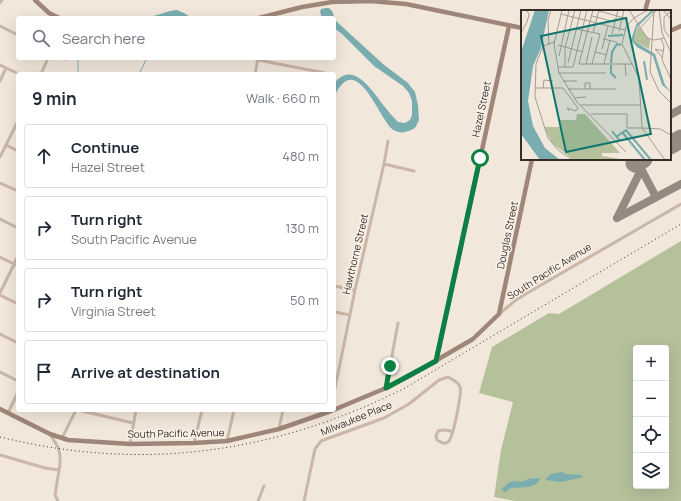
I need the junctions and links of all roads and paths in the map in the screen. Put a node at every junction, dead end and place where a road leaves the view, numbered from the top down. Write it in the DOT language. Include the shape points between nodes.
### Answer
graph roads {
  1 [pos="2,0"];
  2 [pos="35,0"];
  3 [pos="648,0"];
  4 [pos="0,3"];
  5 [pos="646,10"];
  6 [pos="55,16"];
  7 [pos="270,16"];
  8 [pos="0,26"];
  9 [pos="509,26"];
  10 [pos="681,26"];
  11 [pos="521,28"];
  12 [pos="671,31"];
  13 [pos="16,34"];
  14 [pos="47,60"];
  15 [pos="258,60"];
  16 [pos="263,60"];
  17 [pos="0,65"];
  18 [pos="6,68"];
  19 [pos="42,72"];
  20 [pos="255,72"];
  21 [pos="320,72"];
  22 [pos="16,73"];
  23 [pos="0,81"];
  24 [pos="16,125"];
  25 [pos="388,141"];
  26 [pos="6,145"];
  27 [pos="16,150"];
  28 [pos="0,157"];
  29 [pos="532,160"];
  30 [pos="384,164"];
  31 [pos="414,171"];
  32 [pos="0,182"];
  33 [pos="16,190"];
  34 [pos="681,204"];
  35 [pos="0,219"];
  36 [pos="16,227"];
  37 [pos="0,257"];
  38 [pos="16,260"];
  39 [pos="14,264"];
  40 [pos="336,286"];
  41 [pos="355,290"];
  42 [pos="0,294"];
  43 [pos="16,303"];
  44 [pos="336,312"];
  45 [pos="499,314"];
  46 [pos="350,315"];
  47 [pos="398,323"];
  48 [pos="0,334"];
  49 [pos="16,342"];
  50 [pos="436,361"];
  51 [pos="0,372"];
  52 [pos="16,380"];
  53 [pos="336,383"];
  54 [pos="386,388"];
  55 [pos="16,396"];
  56 [pos="0,409"];
  57 [pos="336,409"];
  58 [pos="76,412"];
  59 [pos="86,412"];
  60 [pos="136,412"];
  61 [pos="202,412"];
  62 [pos="234,412"];
  63 [pos="283,412"];
  64 [pos="328,412"];
  65 [pos="8,413"];
  66 [pos="133,423"];
  67 [pos="279,429"];
  68 [pos="453,432"];
  69 [pos="50,434"];
  70 [pos="62,438"];
  71 [pos="227,441"];
  72 [pos="130,444"];
  73 [pos="194,444"];
  74 [pos="0,455"];
  75 [pos="59,470"];
  76 [pos="264,486"];
  77 [pos="58,501"];
  78 [pos="258,501"];
  79 [pos="304,501"];
  1 -- 4 [label="street"];
  2 -- 6 [label="street"];
  3 -- 5 [label="street"];
  7 -- 9 [label="street" via="332,2 370,1 406,4"];
  8 -- 13 [label="street"];
  9 -- 11 [label="street"];
  9 -- 50 [label="street, Hazel Street"];
  10 -- 12 [label="street"];
  14 -- 19 [label="street"];
  15 -- 20 [label="street"];
  16 -- 21 [label="street"];
  17 -- 18 [label="street"];
  18 -- 22 [label="street"];
  18 -- 23 [label="street"];
  24 -- 26 [label="street"];
  25 -- 30 [label="street, Hawthorne Street"];
  26 -- 27 [label="street"];
  26 -- 28 [label="street"];
  29 -- 45 [label="street, Douglas Street"];
  30 -- 31 [label="street"];
  30 -- 41 [label="street, Hawthorne Street"];
  32 -- 33 [label="street"];
  34 -- 45 [label="street, South Pacific Avenue" via="529,292"];
  35 -- 36 [label="street"];
  37 -- 39 [label="street"];
  38 -- 39 [label="street"];
  39 -- 42 [label="street"];
  40 -- 41 [label="street"];
  41 -- 46 [label="street, Hawthorne Street"];
  42 -- 43 [label="street"];
  44 -- 46 [label="street"];
  45 -- 50 [label="street, South Pacific Avenue" via="473,339"];
  46 -- 53 [label="street, Hawthorne Street"];
  47 -- 54 [label="street"];
  48 -- 49 [label="street"];
  50 -- 54 [label="street, South Pacific Avenue"];
  51 -- 52 [label="street"];
  54 -- 57 [label="street, South Pacific Avenue"];
  55 -- 65 [label="street"];
  56 -- 65 [label="street, South Pacific Avenue"];
  58 -- 70 [label="street"];
  59 -- 66 [label="street"];
  60 -- 66 [label="street"];
  61 -- 73 [label="street"];
  62 -- 71 [label="street"];
  63 -- 67 [label="street"];
  64 -- 67 [label="street, South Pacific Avenue"];
  65 -- 69 [label="street, South Pacific Avenue"];
  66 -- 72 [label="street"];
  67 -- 71 [label="street, South Pacific Avenue"];
  68 -- 68 [label="street" via="450,441 442,443 437,440 438,431"];
  68 -- 79 [label="street, Milwaukee Place" via="460,386 448,377 439,380 409,404 384,418 323,439 312,461"];
  69 -- 70 [label="street, South Pacific Avenue"];
  69 -- 75 [label="street" via="59,450"];
  70 -- 72 [label="street, South Pacific Avenue"];
  71 -- 73 [label="street, South Pacific Avenue"];
  72 -- 73 [label="street, South Pacific Avenue"];
  74 -- 75 [label="street"];
  75 -- 77 [label="street" via="55,495"];
  76 -- 78 [label="street"];
}
